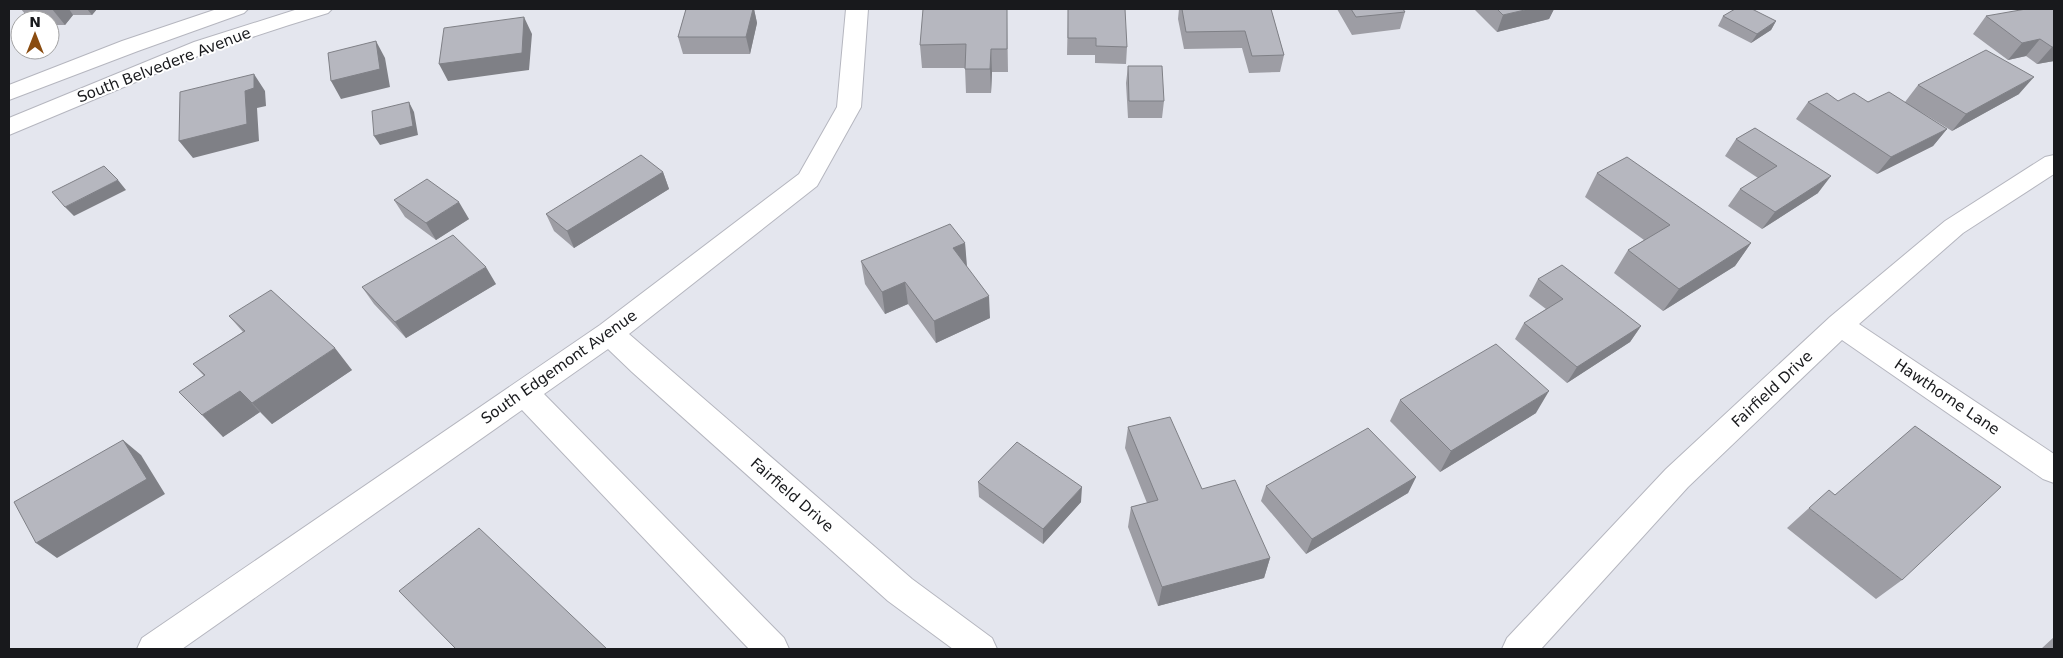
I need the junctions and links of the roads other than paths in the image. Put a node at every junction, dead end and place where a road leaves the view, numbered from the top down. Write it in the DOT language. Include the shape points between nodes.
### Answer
graph roads {
  1 [pos="237,9"];
  2 [pos="321,9"];
  3 [pos="857,9"];
  4 [pos="9,93"];
  5 [pos="9,127"];
  6 [pos="2054,163"];
  7 [pos="1840,325"];
  8 [pos="610,333"];
  9 [pos="524,393"];
  10 [pos="2054,470"];
  11 [pos="154,649"];
  12 [pos="772,649"];
  13 [pos="980,649"];
  14 [pos="1519,649"];
  1 -- 4 [label="street, South Belvedere Avenue"];
  2 -- 5 [label="street, South Belvedere Avenue" via="199,49"];
  3 -- 8 [label="street, South Edgemont Avenue" via="849,108 808,180"];
  6 -- 7 [label="street, Fairfield Drive" via="1954,227"];
  7 -- 10 [label="street, Hawthorne Lane"];
  7 -- 14 [label="street, Fairfield Drive" via="1677,478"];
  8 -- 9 [label="street, South Edgemont Avenue"];
  8 -- 13 [label="street, Fairfield Drive" via="900,590"];
  9 -- 11 [label="street, South Edgemont Avenue"];
  9 -- 12 [label="street"];
}
